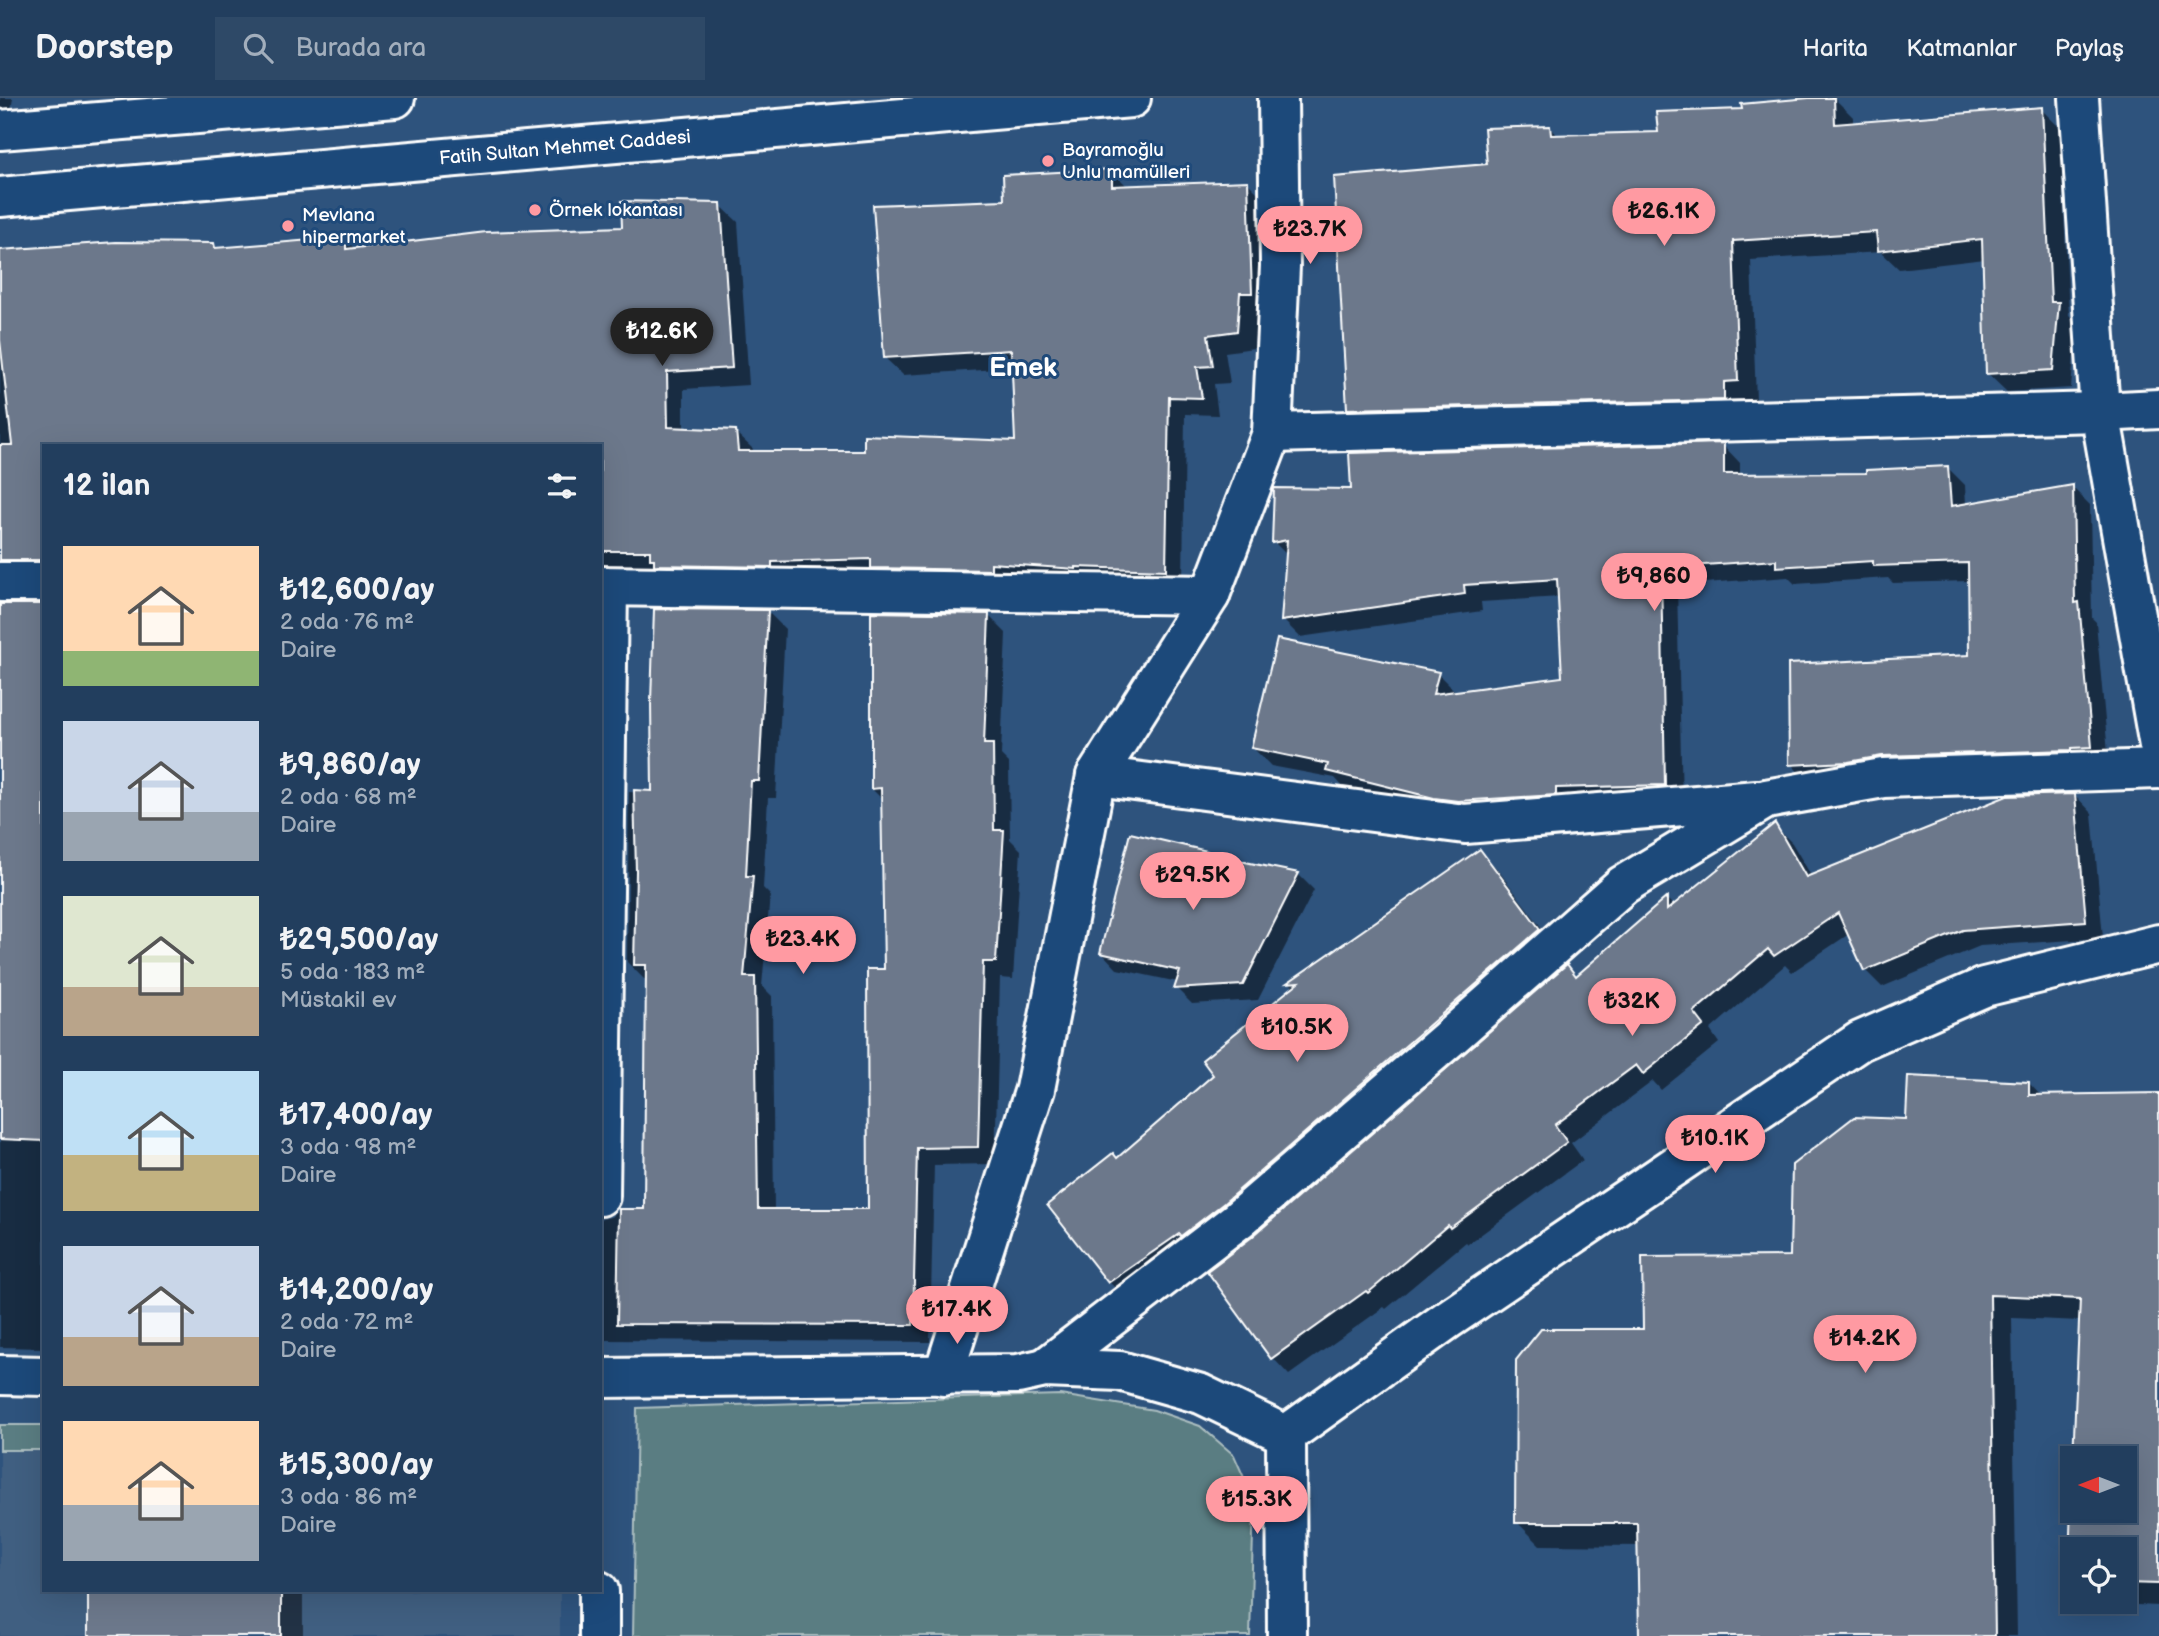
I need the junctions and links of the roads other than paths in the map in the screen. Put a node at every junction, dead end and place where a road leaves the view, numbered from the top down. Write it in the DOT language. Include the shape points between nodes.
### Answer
graph roads {
  1 [pos="395,98"];
  2 [pos="1130,98"];
  3 [pos="1278,98"];
  4 [pos="2079,98"];
  5 [pos="231,106"];
  6 [pos="0,130"];
  7 [pos="0,197"];
  8 [pos="2159,409"];
  9 [pos="2100,412"];
  10 [pos="1272,433"];
  11 [pos="0,582"];
  12 [pos="42,582"];
  13 [pos="604,587"];
  14 [pos="1210,595"];
  15 [pos="2159,746"];
  16 [pos="2159,769"];
  17 [pos="1096,776"];
  18 [pos="1766,799"];
  19 [pos="602,892"];
  20 [pos="2159,944"];
  21 [pos="1045,1368"];
  22 [pos="0,1375"];
  23 [pos="42,1376"];
  24 [pos="943,1376"];
  25 [pos="602,1378"];
  26 [pos="1286,1436"];
  27 [pos="599,1592"];
  28 [pos="599,1636"];
  29 [pos="1287,1636"];
  1 -- 5 [label="street"];
  2 -- 7 [label="street, Fatih Sultan Mehmet Caddesi"];
  3 -- 10 [label="street" via="1280,266"];
  4 -- 9 [label="street"];
  5 -- 6 [label="street"];
  8 -- 9 [label="street"];
  9 -- 10 [label="street"];
  9 -- 15 [label="street"];
  10 -- 14 [label="street"];
  11 -- 12 [label="street"];
  13 -- 14 [label="street"];
  13 -- 19 [label="street"];
  14 -- 17 [label="street"];
  16 -- 18 [label="street" via="1883,778"];
  17 -- 18 [label="street" via="1465,824"];
  17 -- 24 [label="street" via="1035,1089"];
  18 -- 21 [label="street" via="1623,885 1238,1220"];
  20 -- 26 [label="street" via="1984,987 1860,1041 1447,1320"];
  21 -- 24 [label="street" via="1018,1374"];
  21 -- 26 [label="street" via="1119,1371 1201,1394"];
  22 -- 23 [label="street"];
  24 -- 25 [label="street"];
  26 -- 29 [label="street"];
  27 -- 28 [label="street"];
}
